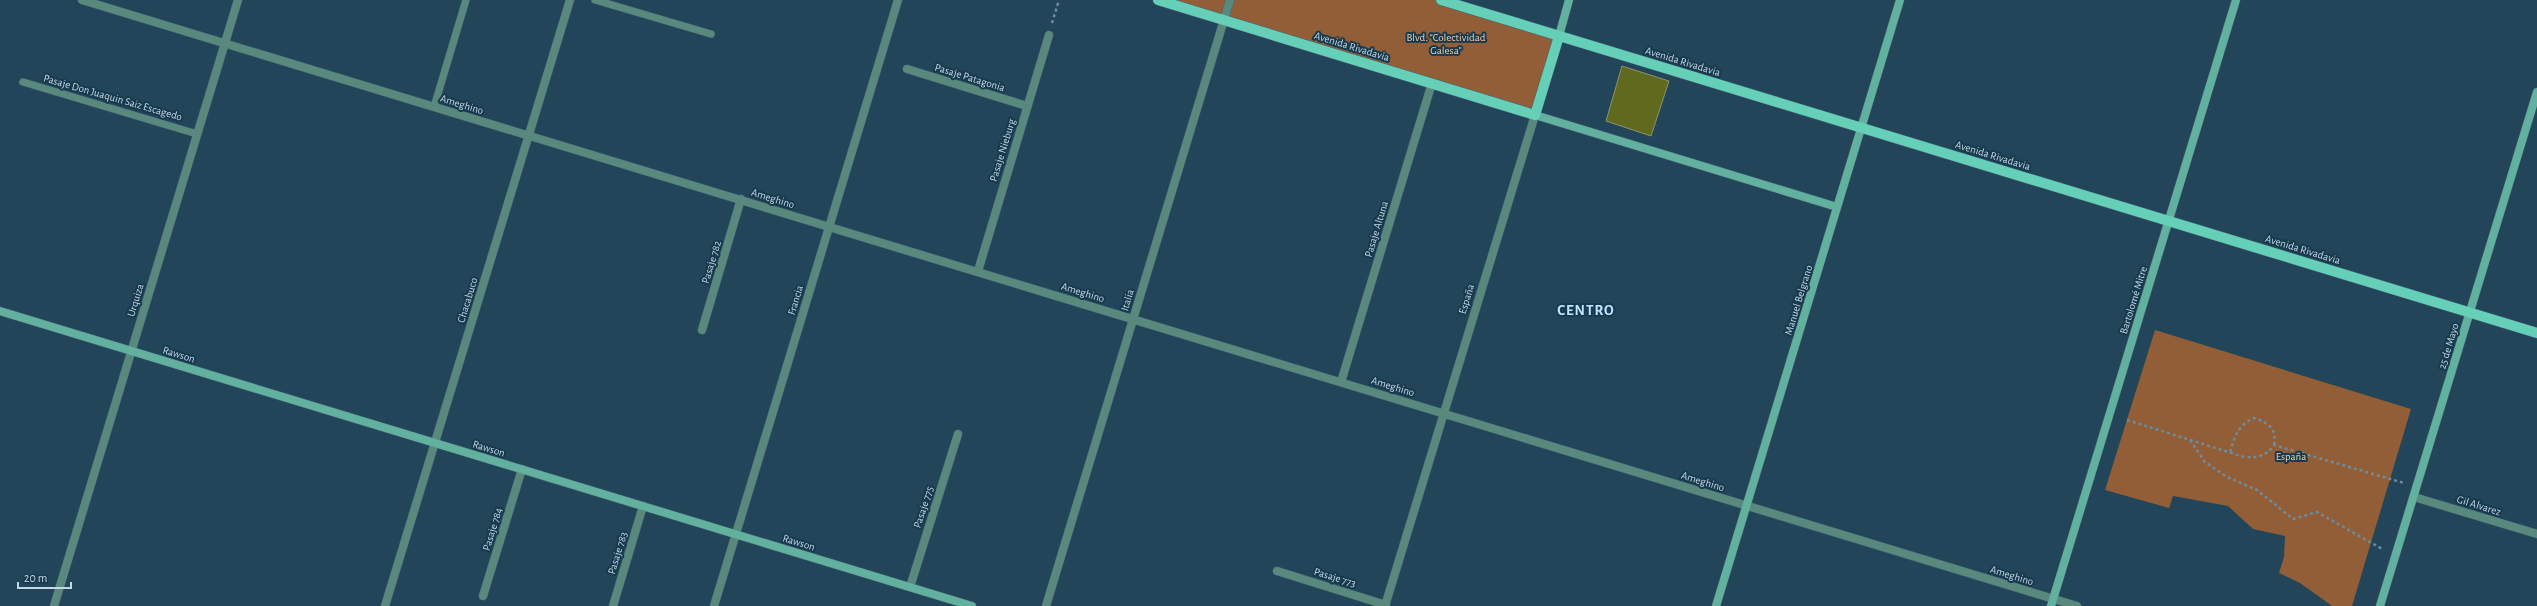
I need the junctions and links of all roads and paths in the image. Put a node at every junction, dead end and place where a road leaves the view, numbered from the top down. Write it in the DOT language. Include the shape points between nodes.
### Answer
graph roads {
  1 [pos="82,0"];
  2 [pos="238,0"];
  3 [pos="466,0"];
  4 [pos="570,0"];
  5 [pos="595,0"];
  6 [pos="898,0"];
  7 [pos="1059,0"];
  8 [pos="1158,0"];
  9 [pos="1230,0"];
  10 [pos="1441,0"];
  11 [pos="1570,0"];
  12 [pos="1900,0"];
  13 [pos="2236,0"];
  14 [pos="1224,20"];
  15 [pos="711,34"];
  16 [pos="1049,35"];
  17 [pos="1559,36"];
  18 [pos="225,43"];
  19 [pos="907,69"];
  20 [pos="23,82"];
  21 [pos="1432,83"];
  22 [pos="2537,92"];
  23 [pos="1027,106"];
  24 [pos="434,107"];
  25 [pos="1535,115"];
  26 [pos="1862,128"];
  27 [pos="197,134"];
  28 [pos="528,135"];
  29 [pos="741,200"];
  30 [pos="1837,206"];
  31 [pos="2169,221"];
  32 [pos="829,226"];
  33 [pos="978,272"];
  34 [pos="0,311"];
  35 [pos="2470,313"];
  36 [pos="1133,318"];
  37 [pos="702,330"];
  38 [pos="2537,333"];
  39 [pos="131,351"];
  40 [pos="1341,382"];
  41 [pos="1444,413"];
  42 [pos="2127,420"];
  43 [pos="958,434"];
  44 [pos="2190,440"];
  45 [pos="435,443"];
  46 [pos="2274,445"];
  47 [pos="2230,452"];
  48 [pos="522,469"];
  49 [pos="2417,488"];
  50 [pos="2414,497"];
  51 [pos="643,506"];
  52 [pos="1746,506"];
  53 [pos="735,534"];
  54 [pos="2537,534"];
  55 [pos="2396,556"];
  56 [pos="1278,571"];
  57 [pos="910,587"];
  58 [pos="483,596"];
  59 [pos="2053,602"];
  60 [pos="1386,605"];
  61 [pos="54,606"];
  62 [pos="385,606"];
  63 [pos="613,606"];
  64 [pos="714,606"];
  65 [pos="972,606"];
  66 [pos="1046,606"];
  67 [pos="1716,606"];
  68 [pos="2076,606"];
  69 [pos="2380,606"];
  1 -- 18 [label="street, Ameghino"];
  2 -- 18 [label="street, Urquiza"];
  3 -- 24 [label="lane"];
  4 -- 28 [label="street, Chacabuco"];
  5 -- 15 [label="lane"];
  6 -- 32 [label="street, Francia"];
  7 -- 16 [label="path"];
  8 -- 14 [label="main road, Avenida Rivadavia"];
  9 -- 14 [label="street, Italia"];
  10 -- 17 [label="main road, Avenida Rivadavia"];
  11 -- 17 [label="street, España"];
  12 -- 26 [label="street, Manuel Belgrano"];
  13 -- 31 [label="street, Bartolomé Mitre"];
  14 -- 21 [label="main road, Avenida Rivadavia"];
  14 -- 36 [label="street, Italia"];
  16 -- 23 [label="street, Pasaje Nieburg"];
  17 -- 25 [label="main road, España"];
  17 -- 26 [label="main road, Avenida Rivadavia"];
  18 -- 24 [label="street, Ameghino"];
  18 -- 27 [label="street, Urquiza"];
  19 -- 23 [label="street, Pasaje Patagonia"];
  20 -- 27 [label="lane, Pasaje Don Juaquin Saiz Escagedo"];
  21 -- 25 [label="main road, Avenida Rivadavia"];
  21 -- 40 [label="street, Pasaje Altuna"];
  22 -- 35 [label="street, 25 de Mayo"];
  23 -- 33 [label="street, Pasaje Nieburg"];
  24 -- 28 [label="street, Ameghino"];
  25 -- 30 [label="street, Avenida Rivadavia"];
  25 -- 41 [label="street, España"];
  26 -- 30 [label="street, Manuel Belgrano"];
  26 -- 31 [label="main road, Avenida Rivadavia"];
  27 -- 39 [label="street, Urquiza"];
  28 -- 29 [label="street, Ameghino"];
  28 -- 45 [label="street, Chacabuco"];
  29 -- 32 [label="street, Ameghino"];
  29 -- 37 [label="street, Pasaje 782"];
  30 -- 52 [label="street, Manuel Belgrano"];
  31 -- 35 [label="main road, Avenida Rivadavia"];
  31 -- 59 [label="street, Bartolomé Mitre"];
  32 -- 33 [label="street, Ameghino"];
  32 -- 53 [label="street, Francia"];
  33 -- 36 [label="street, Ameghino"];
  34 -- 39 [label="street, Rawson"];
  35 -- 38 [label="main road, Avenida Rivadavia"];
  35 -- 49 [label="street, 25 de Mayo"];
  36 -- 40 [label="street, Ameghino"];
  36 -- 66 [label="street, Italia"];
  39 -- 45 [label="street, Rawson"];
  39 -- 61 [label="street, Urquiza"];
  40 -- 41 [label="street, Ameghino"];
  41 -- 52 [label="street, Ameghino"];
  41 -- 60 [label="street, España"];
  42 -- 44 [label="path"];
  43 -- 57 [label="street, Pasaje 775"];
  44 -- 47 [label="path"];
  44 -- 55 [label="path" via="2205,462 2227,477 2257,490 2293,519 2317,512"];
  45 -- 48 [label="street, Rawson"];
  45 -- 62 [label="street, Chacabuco"];
  46 -- 47 [label="path" via="2269,452 2258,458"];
  46 -- 47 [label="path" via="2273,428 2264,421 2254,418 2243,423"];
  46 -- 49 [label="path"];
  48 -- 51 [label="street, Rawson"];
  48 -- 58 [label="street, Pasaje 784"];
  49 -- 50 [label="street, 25 de Mayo"];
  50 -- 54 [label="street, Gil Alvarez"];
  50 -- 55 [label="street, 25 de Mayo"];
  51 -- 53 [label="street, Rawson"];
  51 -- 63 [label="street, Pasaje 783"];
  52 -- 59 [label="street, Ameghino"];
  52 -- 67 [label="street, Manuel Belgrano"];
  53 -- 57 [label="street, Rawson"];
  53 -- 64 [label="street, Francia"];
  55 -- 69 [label="street, 25 de Mayo"];
  56 -- 60 [label="street, Pasaje 773"];
  57 -- 65 [label="street, Rawson"];
  59 -- 68 [label="street, Ameghino"];
}
